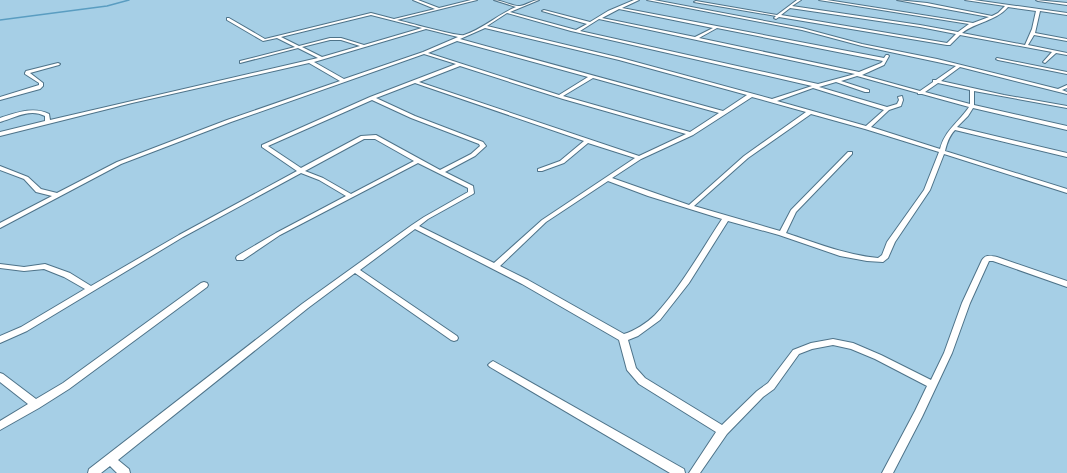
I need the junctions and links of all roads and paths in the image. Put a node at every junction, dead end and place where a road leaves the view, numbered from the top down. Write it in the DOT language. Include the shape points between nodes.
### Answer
graph roads {
  1 [pos="415,0"];
  2 [pos="475,0"];
  3 [pos="496,0"];
  4 [pos="537,0"];
  5 [pos="638,0"];
  6 [pos="649,0"];
  7 [pos="799,0"];
  8 [pos="821,0"];
  9 [pos="899,0"];
  10 [pos="967,0"];
  11 [pos="1038,0"];
  12 [pos="696,2"];
  13 [pos="847,2"];
  14 [pos="1067,4"];
  15 [pos="1007,6"];
  16 [pos="518,7"];
  17 [pos="790,7"];
  18 [pos="619,8"];
  19 [pos="439,9"];
  20 [pos="544,10"];
  21 [pos="1038,10"];
  22 [pos="508,12"];
  23 [pos="1067,14"];
  24 [pos="778,17"];
  25 [pos="599,18"];
  26 [pos="992,18"];
  27 [pos="228,19"];
  28 [pos="395,20"];
  29 [pos="772,22"];
  30 [pos="589,24"];
  31 [pos="973,24"];
  32 [pos="485,27"];
  33 [pos="717,27"];
  34 [pos="425,28"];
  35 [pos="577,31"];
  36 [pos="959,33"];
  37 [pos="1034,34"];
  38 [pos="278,37"];
  39 [pos="462,37"];
  40 [pos="456,39"];
  41 [pos="695,39"];
  42 [pos="1067,40"];
  43 [pos="364,46"];
  44 [pos="1026,46"];
  45 [pos="298,47"];
  46 [pos="890,50"];
  47 [pos="1055,52"];
  48 [pos="424,53"];
  49 [pos="1067,54"];
  50 [pos="322,59"];
  51 [pos="998,59"];
  52 [pos="885,60"];
  53 [pos="241,62"];
  54 [pos="310,62"];
  55 [pos="1045,62"];
  56 [pos="58,64"];
  57 [pos="458,65"];
  58 [pos="959,66"];
  59 [pos="859,74"];
  60 [pos="1067,74"];
  61 [pos="591,77"];
  62 [pos="342,80"];
  63 [pos="837,81"];
  64 [pos="934,81"];
  65 [pos="416,82"];
  66 [pos="819,86"];
  67 [pos="1067,86"];
  68 [pos="813,87"];
  69 [pos="972,90"];
  70 [pos="867,91"];
  71 [pos="1058,91"];
  72 [pos="920,93"];
  73 [pos="1067,93"];
  74 [pos="751,95"];
  75 [pos="560,96"];
  76 [pos="900,97"];
  77 [pos="372,98"];
  78 [pos="0,99"];
  79 [pos="772,101"];
  80 [pos="972,106"];
  81 [pos="1067,107"];
  82 [pos="887,110"];
  83 [pos="810,112"];
  84 [pos="724,113"];
  85 [pos="0,120"];
  86 [pos="48,122"];
  87 [pos="867,128"];
  88 [pos="954,128"];
  89 [pos="1067,128"];
  90 [pos="0,134"];
  91 [pos="691,134"];
  92 [pos="587,141"];
  93 [pos="941,151"];
  94 [pos="850,153"];
  95 [pos="1067,155"];
  96 [pos="639,158"];
  97 [pos="418,161"];
  98 [pos="0,168"];
  99 [pos="9,170"];
  100 [pos="540,170"];
  101 [pos="301,171"];
  102 [pos="440,172"];
  103 [pos="0,174"];
  104 [pos="608,179"];
  105 [pos="1067,191"];
  106 [pos="57,195"];
  107 [pos="350,196"];
  108 [pos="690,207"];
  109 [pos="726,218"];
  110 [pos="0,226"];
  111 [pos="414,226"];
  112 [pos="782,234"];
  113 [pos="240,258"];
  114 [pos="0,266"];
  115 [pos="495,267"];
  116 [pos="355,270"];
  117 [pos="1067,284"];
  118 [pos="204,285"];
  119 [pos="91,289"];
  120 [pos="454,338"];
  121 [pos="623,338"];
  122 [pos="0,340"];
  123 [pos="493,365"];
  124 [pos="0,376"];
  125 [pos="933,385"];
  126 [pos="36,405"];
  127 [pos="0,426"];
  128 [pos="723,431"];
  129 [pos="110,460"];
  130 [pos="94,473"];
  131 [pos="125,473"];
  132 [pos="680,473"];
  133 [pos="694,473"];
  134 [pos="887,473"];
  1 -- 19 [label="street"];
  2 -- 19 [label="street"];
  3 -- 16 [label="street"];
  4 -- 16 [label="street"];
  5 -- 18 [label="street"];
  6 -- 29 [label="street"];
  7 -- 17 [label="street"];
  8 -- 13 [label="street"];
  9 -- 26 [label="street"];
  10 -- 15 [label="street"];
  11 -- 14 [label="street"];
  12 -- 24 [label="street"];
  13 -- 31 [label="street"];
  15 -- 21 [label="street"];
  15 -- 26 [label="street"];
  16 -- 22 [label="street"];
  17 -- 24 [label="street"];
  17 -- 36 [label="street"];
  18 -- 25 [label="street"];
  18 -- 33 [label="street"];
  19 -- 28 [label="street"];
  20 -- 30 [label="street"];
  21 -- 23 [label="street"];
  21 -- 37 [label="street"];
  22 -- 32 [label="street"];
  22 -- 35 [label="street"];
  24 -- 29 [label="street"];
  24 -- 36 [label="street" via="947,44"];
  25 -- 30 [label="street"];
  25 -- 41 [label="street"];
  26 -- 31 [label="street"];
  27 -- 38 [label="street" via="261,39"];
  28 -- 34 [label="street"];
  28 -- 38 [label="street" via="367,15"];
  29 -- 46 [label="street"];
  30 -- 35 [label="street"];
  31 -- 36 [label="street"];
  32 -- 39 [label="street"];
  32 -- 74 [label="street" via="620,59"];
  33 -- 41 [label="street"];
  33 -- 52 [label="street"];
  34 -- 39 [label="street"];
  34 -- 43 [label="street"];
  35 -- 66 [label="street"];
  36 -- 44 [label="street"];
  37 -- 42 [label="street"];
  37 -- 44 [label="street"];
  38 -- 45 [label="street"];
  39 -- 40 [label="street"];
  40 -- 48 [label="street"];
  40 -- 61 [label="street"];
  41 -- 59 [label="street"];
  43 -- 45 [label="street" via="335,39"];
  43 -- 50 [label="street"];
  44 -- 47 [label="street"];
  45 -- 50 [label="street"];
  45 -- 53 [label="street"];
  46 -- 52 [label="street"];
  46 -- 58 [label="street"];
  47 -- 49 [label="street"];
  47 -- 55 [label="street"];
  48 -- 57 [label="street"];
  48 -- 62 [label="street"];
  50 -- 54 [label="street"];
  51 -- 60 [label="street"];
  52 -- 59 [label="street" via="878,67"];
  54 -- 62 [label="street"];
  54 -- 86 [label="street"];
  56 -- 78 [label="street" via="27,73 41,83 38,88"];
  57 -- 65 [label="street"];
  57 -- 75 [label="street"];
  58 -- 64 [label="street"];
  58 -- 71 [label="street"];
  59 -- 63 [label="street"];
  59 -- 72 [label="street"];
  61 -- 75 [label="street"];
  61 -- 84 [label="street"];
  62 -- 106 [label="street" via="118,163"];
  63 -- 66 [label="street"];
  63 -- 70 [label="street"];
  64 -- 69 [label="street"];
  64 -- 72 [label="street"];
  65 -- 77 [label="street"];
  65 -- 92 [label="street"];
  66 -- 68 [label="street"];
  67 -- 71 [label="street"];
  68 -- 79 [label="street"];
  68 -- 82 [label="street"];
  69 -- 80 [label="street"];
  69 -- 81 [label="street"];
  71 -- 73 [label="street"];
  72 -- 80 [label="street"];
  74 -- 79 [label="street"];
  74 -- 84 [label="street"];
  75 -- 91 [label="street"];
  76 -- 82 [label="street" via="899,105"];
  77 -- 101 [label="street" via="264,146"];
  77 -- 102 [label="street" via="483,146 473,155"];
  79 -- 83 [label="street"];
  80 -- 88 [label="street"];
  80 -- 89 [label="street"];
  82 -- 87 [label="street"];
  83 -- 87 [label="street"];
  83 -- 108 [label="street" via="746,157"];
  84 -- 91 [label="street"];
  85 -- 86 [label="street" via="33,112 45,114"];
  86 -- 90 [label="street"];
  87 -- 93 [label="street"];
  88 -- 93 [label="street"];
  88 -- 95 [label="street"];
  91 -- 96 [label="street"];
  92 -- 96 [label="street"];
  92 -- 100 [label="street" via="562,162"];
  93 -- 105 [label="street"];
  93 -- 112 [label="street" via="927,190 880,260 859,258"];
  94 -- 112 [label="street" via="796,208"];
  96 -- 104 [label="street"];
  97 -- 101 [label="street" via="376,137 368,136"];
  97 -- 102 [label="street"];
  97 -- 107 [label="street"];
  98 -- 99 [label="street"];
  99 -- 103 [label="street"];
  99 -- 106 [label="street" via="28,179 36,190"];
  101 -- 107 [label="street"];
  101 -- 119 [label="street" via="181,236"];
  102 -- 111 [label="street" via="471,187 471,193"];
  104 -- 108 [label="street"];
  104 -- 115 [label="street" via="544,221"];
  106 -- 110 [label="street"];
  107 -- 113 [label="street" via="278,234"];
  108 -- 109 [label="street"];
  109 -- 112 [label="street"];
  109 -- 121 [label="street" via="665,308 648,325"];
  111 -- 115 [label="street"];
  111 -- 116 [label="street"];
  114 -- 119 [label="street" via="24,269 45,266"];
  115 -- 121 [label="street"];
  116 -- 120 [label="street"];
  116 -- 129 [label="street" via="305,306"];
  117 -- 125 [label="street" via="988,258 966,303"];
  118 -- 126 [label="street"];
  119 -- 122 [label="street" via="24,329"];
  121 -- 128 [label="street" via="632,370 642,381"];
  123 -- 132 [label="street"];
  124 -- 126 [label="street"];
  125 -- 128 [label="street" via="853,346 833,342 811,346 796,352 771,386"];
  125 -- 134 [label="street"];
  126 -- 127 [label="street"];
  128 -- 133 [label="street"];
  129 -- 130 [label="street"];
  129 -- 131 [label="street"];
}
